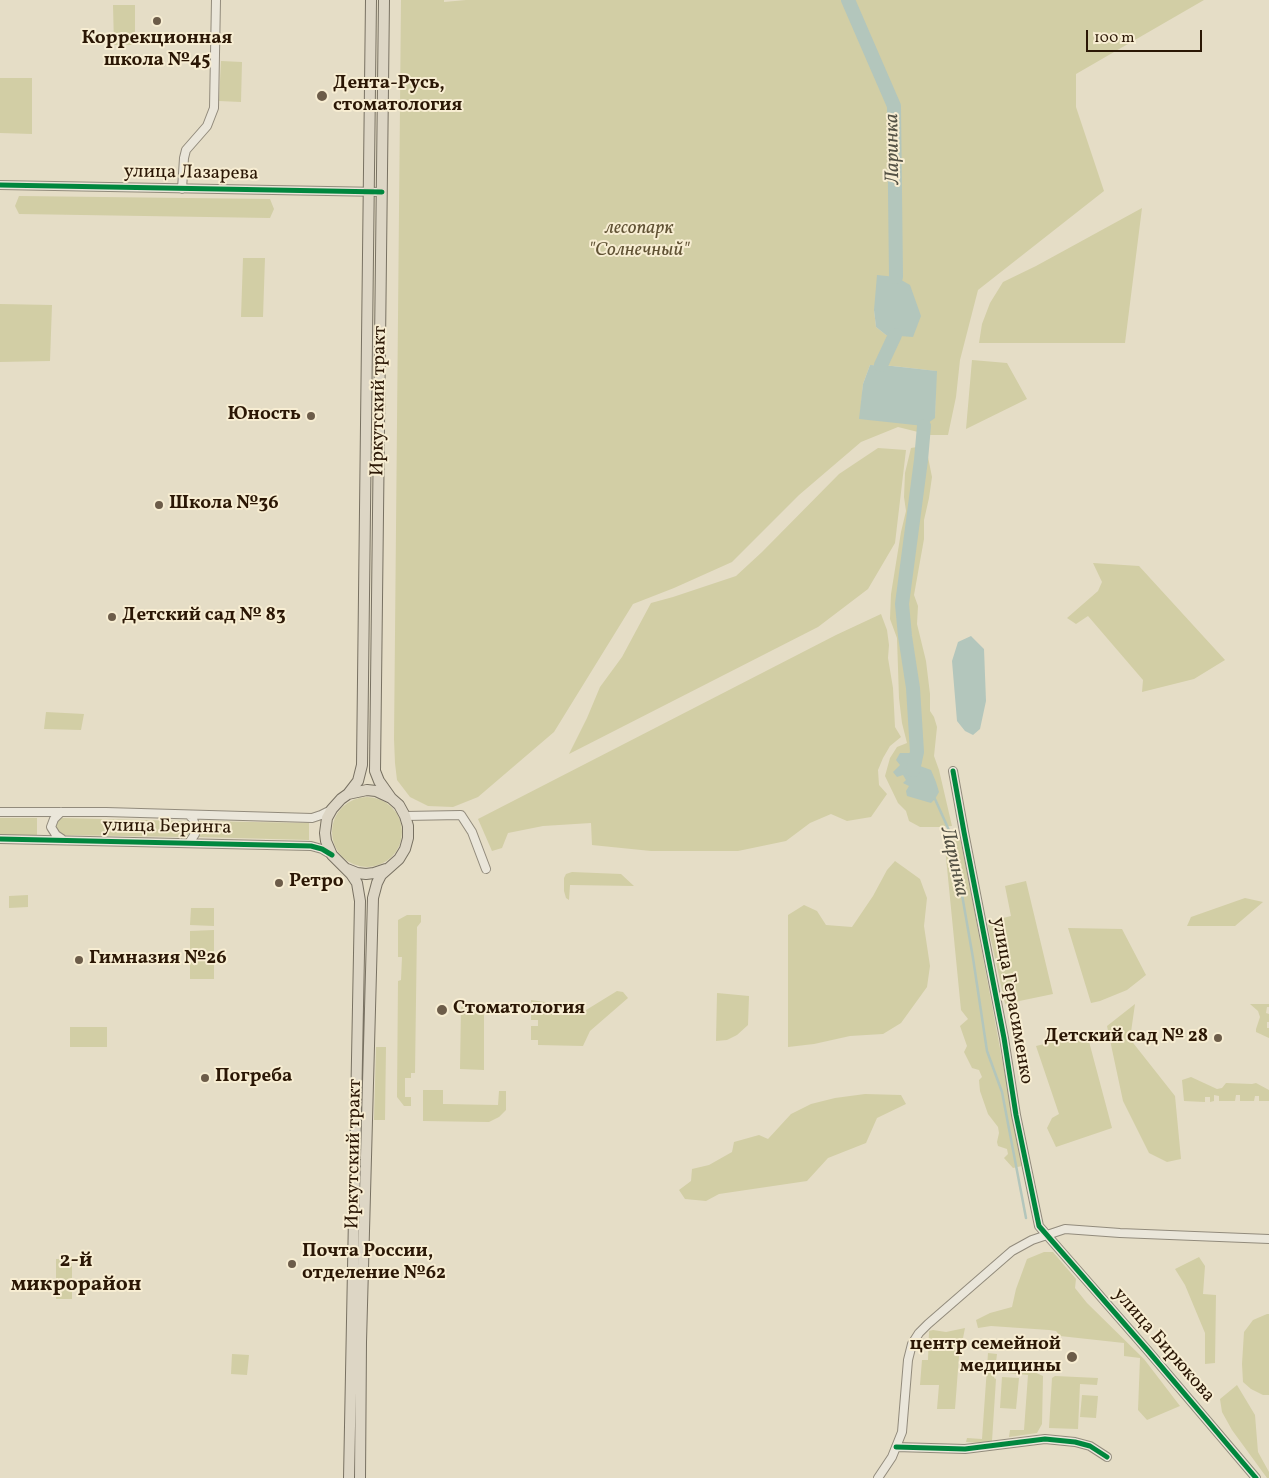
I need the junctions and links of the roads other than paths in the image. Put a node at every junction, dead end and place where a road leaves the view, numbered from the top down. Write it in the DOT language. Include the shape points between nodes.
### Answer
graph roads {
  1 [pos="216,0"];
  2 [pos="371,0"];
  3 [pos="384,0"];
  4 [pos="0,185"];
  5 [pos="182,189"];
  6 [pos="369,192"];
  7 [pos="382,192"];
  8 [pos="953,771"];
  9 [pos="348,794"];
  10 [pos="391,798"];
  11 [pos="332,809"];
  12 [pos="0,812"];
  13 [pos="60,812"];
  14 [pos="189,815"];
  15 [pos="405,816"];
  16 [pos="0,839"];
  17 [pos="64,840"];
  18 [pos="189,843"];
  19 [pos="332,855"];
  20 [pos="342,866"];
  21 [pos="390,867"];
  22 [pos="486,869"];
  23 [pos="1046,1234"];
  24 [pos="1269,1239"];
  25 [pos="896,1447"];
  26 [pos="1107,1457"];
  27 [pos="349,1478"];
  28 [pos="360,1478"];
  29 [pos="878,1478"];
  30 [pos="1256,1478"];
  1 -- 5 [label="street" via="214,108 207,126 186,150"];
  2 -- 6 [label="main road, Иркутский тракт"];
  3 -- 7 [label="main road, Иркутский тракт"];
  4 -- 5 [label="street, улица Лазарева"];
  5 -- 6 [label="street, улица Лазарева"];
  6 -- 7 [label="street, улица Лазарева"];
  6 -- 9 [label="main road, Иркутский тракт" via="362,765 358,781"];
  7 -- 10 [label="main road, Иркутский тракт" via="375,766 379,781"];
  8 -- 23 [label="street, улица Герасименко" via="1016,1115 1039,1226"];
  9 -- 10 [label="main road" via="367,790"];
  9 -- 11 [label="main road, Иркутский тракт"];
  10 -- 15 [label="main road, Иркутский тракт"];
  11 -- 14 [label="street, улица Беринга" via="312,818"];
  11 -- 19 [label="main road, Иркутский тракт" via="325,833"];
  12 -- 13 [label="street, улица Беринга"];
  13 -- 14 [label="street, улица Беринга"];
  13 -- 17 [label="street" via="51,828"];
  14 -- 18 [label="street" via="196,828"];
  15 -- 21 [label="main road, Иркутский тракт" via="408,838 405,849"];
  15 -- 22 [label="street" via="461,815 472,832"];
  16 -- 17 [label="street, улица Беринга"];
  17 -- 18 [label="street, улица Беринга"];
  18 -- 19 [label="street, улица Беринга" via="311,846"];
  19 -- 20 [label="main road, Иркутский тракт"];
  20 -- 21 [label="main road, Иркутский тракт" via="366,874"];
  20 -- 27 [label="main road, Иркутский тракт" via="357,883 360,901"];
  21 -- 28 [label="main road, Иркутский тракт" via="381,875 373,898"];
  23 -- 24 [label="street" via="1065,1229"];
  23 -- 25 [label="street" via="1012,1252 919,1333 909,1353 902,1432"];
  23 -- 30 [label="street, улица Бирюкова"];
  25 -- 26 [label="street" via="965,1450 1045,1439 1090,1446"];
  25 -- 29 [label="street"];
}
